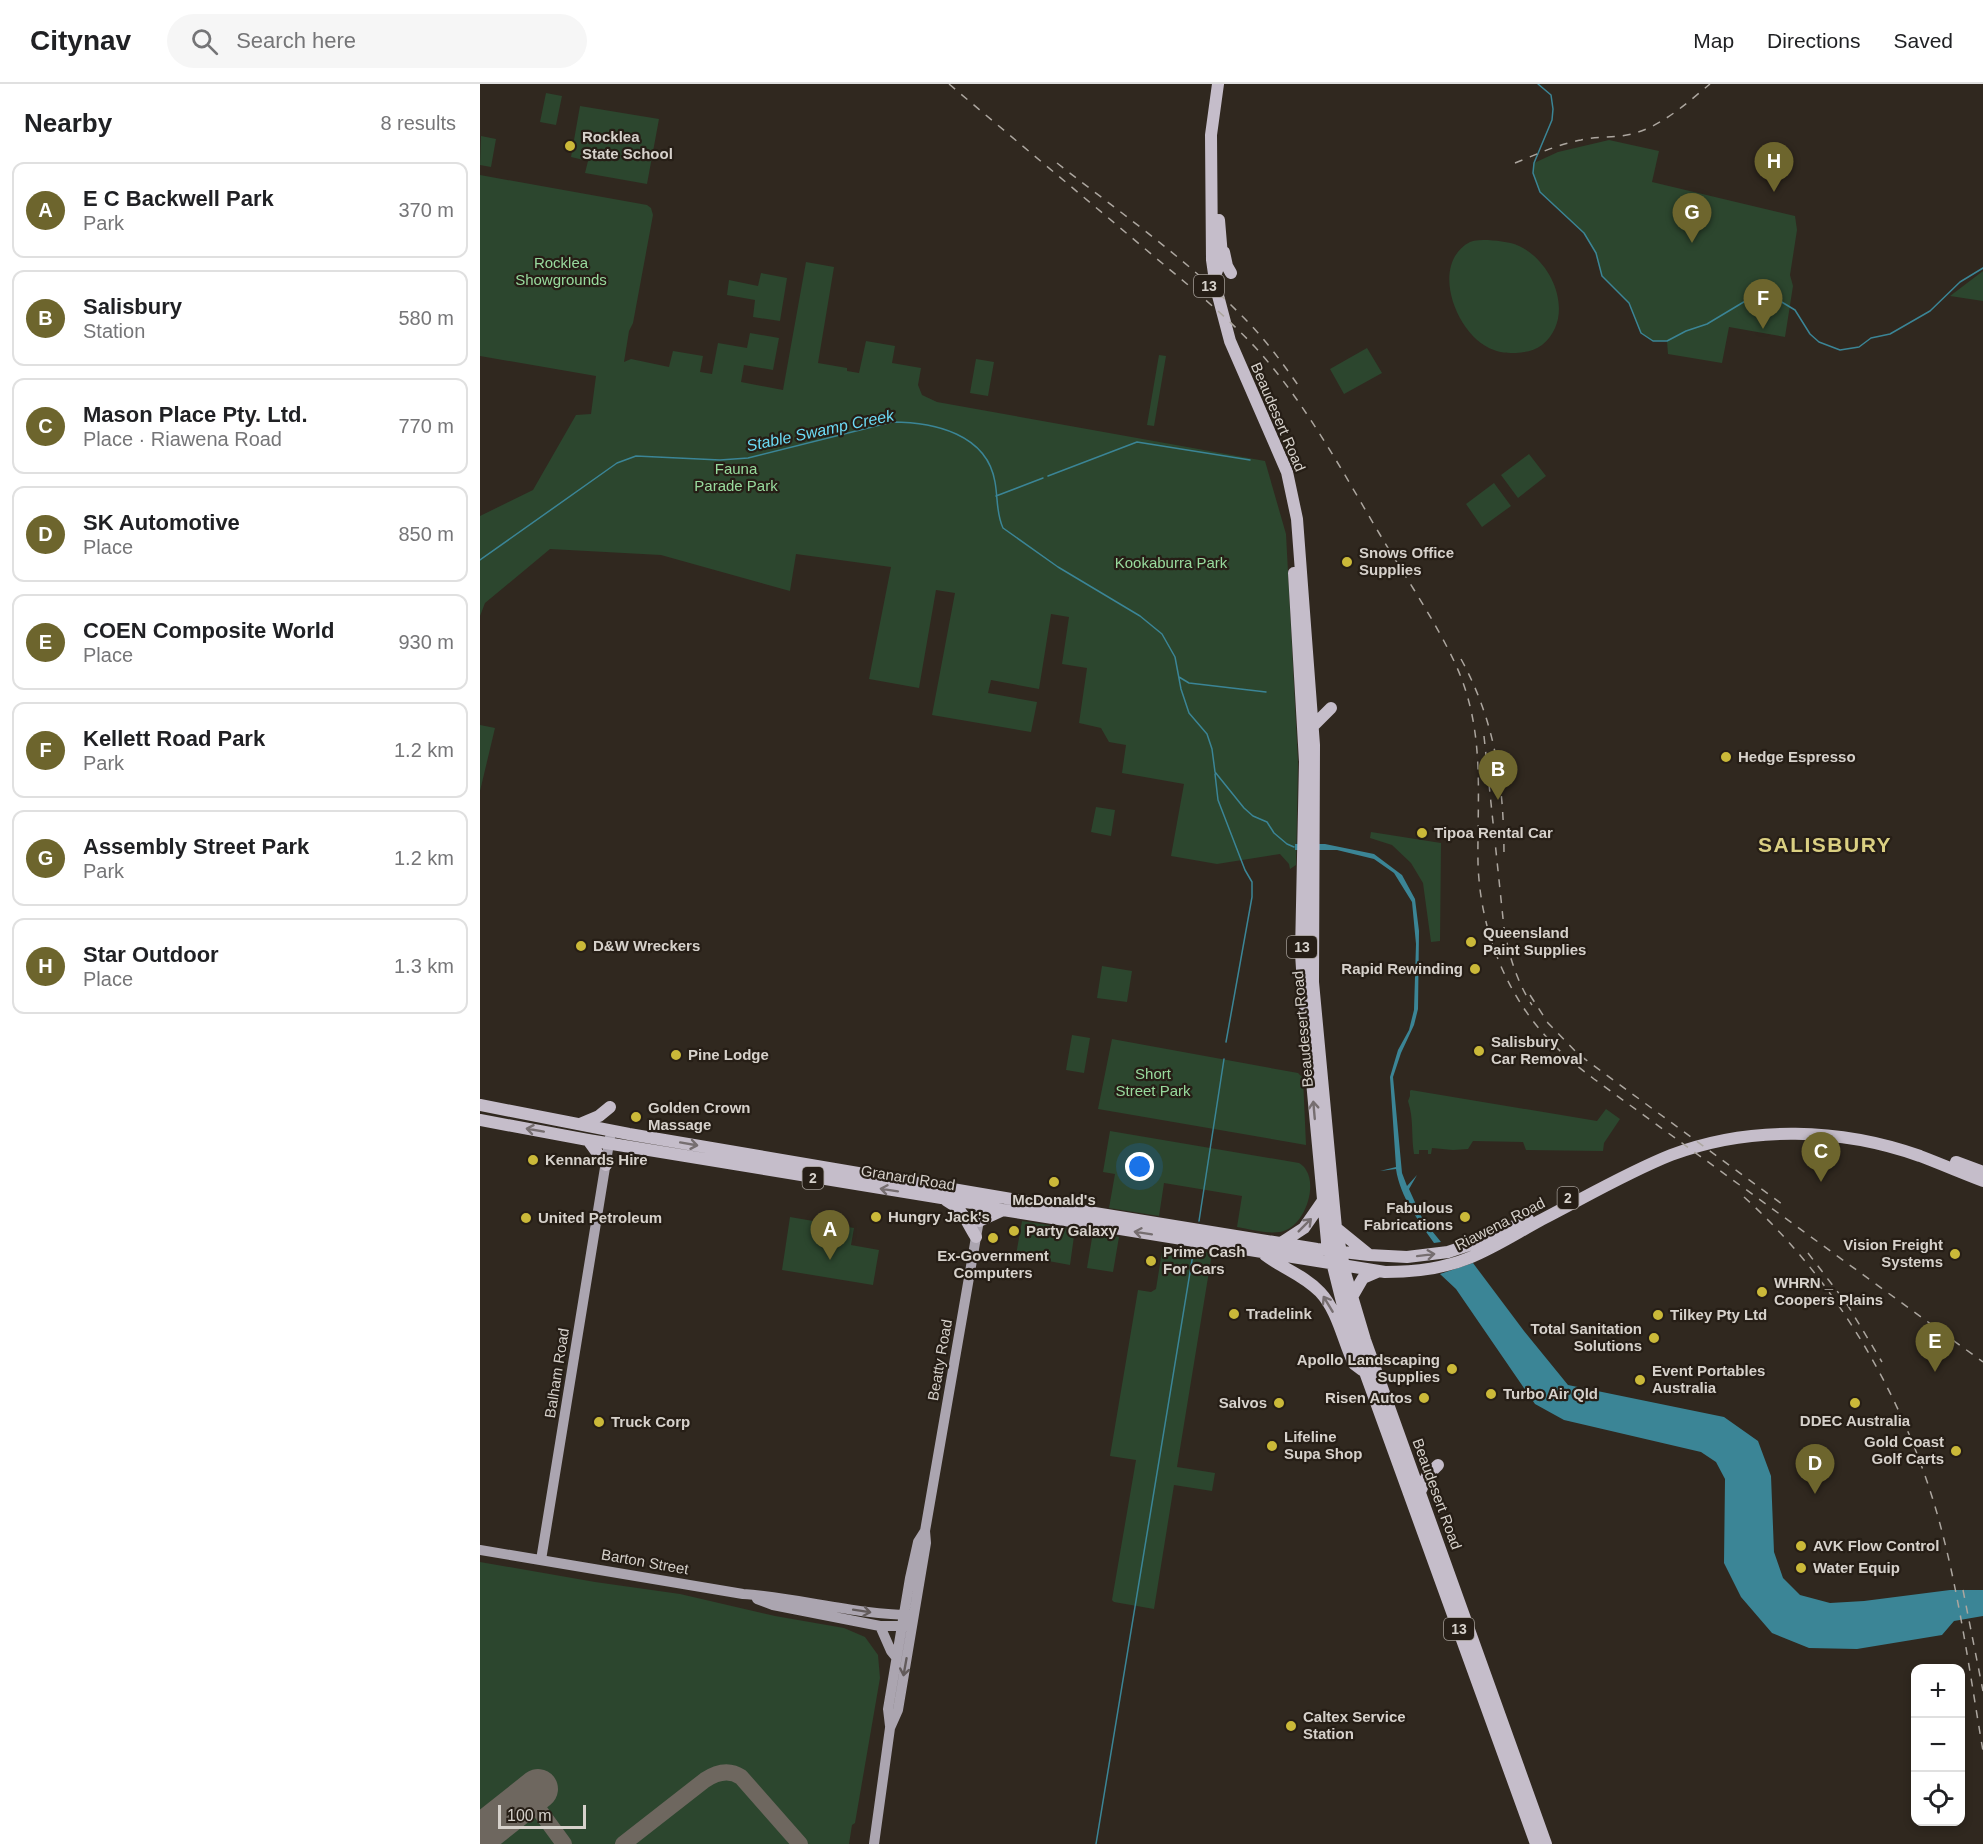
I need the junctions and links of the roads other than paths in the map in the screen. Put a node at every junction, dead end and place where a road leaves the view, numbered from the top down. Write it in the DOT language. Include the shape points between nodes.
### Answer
graph roads {
  1 [pos="1211,84"];
  2 [pos="1218,84"];
  3 [pos="1225,84"];
  4 [pos="1219,198"];
  5 [pos="1222,249"];
  6 [pos="1231,273"];
  7 [pos="1284,473"];
  8 [pos="1330,708"];
  9 [pos="1313,726"];
  10 [pos="1309,834"];
  11 [pos="1308,862"];
  12 [pos="480,1105"];
  13 [pos="610,1107"];
  14 [pos="481,1120"];
  15 [pos="579,1125"];
  16 [pos="610,1137"];
  17 [pos="1709,1139"];
  18 [pos="588,1140"];
  19 [pos="1657,1157"];
  20 [pos="606,1165"];
  21 [pos="1983,1172"];
  22 [pos="1983,1181"];
  23 [pos="982,1199"];
  24 [pos="946,1200"];
  25 [pos="1322,1202"];
  26 [pos="1002,1210"];
  27 [pos="979,1221"];
  28 [pos="1336,1228"];
  29 [pos="976,1237"];
  30 [pos="1281,1243"];
  31 [pos="1335,1251"];
  32 [pos="1263,1253"];
  33 [pos="1369,1255"];
  34 [pos="1337,1265"];
  35 [pos="1378,1272"];
  36 [pos="1352,1297"];
  37 [pos="1365,1372"];
  38 [pos="1438,1466"];
  39 [pos="1420,1492"];
  40 [pos="480,1550"];
  41 [pos="541,1560"];
  42 [pos="743,1594"];
  43 [pos="908,1620"];
  44 [pos="880,1626"];
  45 [pos="896,1657"];
  46 [pos="891,1728"];
  47 [pos="874,1844"];
  48 [pos="1536,1844"];
  49 [pos="1546,1844"];
  1 -- 7 [label="highway, Beaudesert Road / 13" via="1204,140 1204,235 1210,289 1224,342"];
  2 -- 7 [label="highway, Beaudesert Road / 13" via="1211,135 1212,260 1216,288 1230,342"];
  3 -- 4 [label="highway" via="1218,117"];
  4 -- 5 [label="highway"];
  4 -- 5 [label="highway" via="1215,276"];
  5 -- 6 [label="highway"];
  7 -- 9 [label="highway, Beaudesert Road / 13" via="1298,519"];
  7 -- 10 [label="highway, Beaudesert Road / 13" via="1292,525"];
  8 -- 9 [label="highway"];
  9 -- 10 [label="highway, Beaudesert Road / 13"];
  10 -- 11 [label="highway, Beaudesert Road / 13"];
  25 -- 11 [label="highway, Beaudesert Road / 13, one-way" via="1301,953"];
  11 -- 28 [label="highway, Beaudesert Road / 13" via="1312,982"];
  12 -- 15 [label="highway, Granard Road / 2"];
  13 -- 15 [label="highway"];
  18 -- 14 [label="highway, Granard Road / 2, one-way"];
  15 -- 16 [label="highway, Granard Road / 2"];
  16 -- 18 [label="highway, Granard Road / 2"];
  16 -- 20 [label="main road, Balham Road"];
  16 -- 23 [label="highway, Granard Road / 2, one-way"];
  24 -- 16 [label="highway, Granard Road / 2, one-way"];
  17 -- 19 [label="highway, Riawena Road / 2"];
  17 -- 21 [label="highway, Riawena Road / 2" via="1763,1127 1837,1130 1899,1143"];
  17 -- 22 [label="highway, Riawena Road / 2" via="1780,1134 1842,1138 1909,1153"];
  18 -- 20 [label="highway"];
  33 -- 19 [label="highway, Riawena Road / 2, one-way" via="1422,1256 1470,1246"];
  19 -- 35 [label="highway, Riawena Road / 2" via="1468,1259 1423,1270"];
  20 -- 41 [label="main road, Balham Road"];
  23 -- 24 [label="highway, Granard Road / 2"];
  23 -- 26 [label="highway, Granard Road / 2"];
  23 -- 27 [label="main road, Beatty Road"];
  23 -- 30 [label="highway, Granard Road / 2"];
  24 -- 29 [label="highway" via="960,1210"];
  30 -- 25 [label="highway, one-way" via="1304,1228"];
  25 -- 31 [label="highway, Beaudesert Road / 13"];
  26 -- 27 [label="highway"];
  32 -- 26 [label="highway, Granard Road / 2, one-way"];
  27 -- 29 [label="main road, Beatty Road"];
  28 -- 31 [label="highway, Beaudesert Road / 13"];
  28 -- 33 [label="highway"];
  29 -- 43 [label="main road, Beatty Road" via="926,1543"];
  30 -- 31 [label="highway, Granard Road / 2"];
  31 -- 33 [label="highway, Riawena Road / 2"];
  31 -- 34 [label="highway, Beaudesert Road / 13"];
  32 -- 34 [label="highway, Granard Road / 2"];
  37 -- 32 [label="highway, one-way" via="1354,1364 1332,1310 1320,1292"];
  34 -- 35 [label="highway, Riawena Road / 2"];
  34 -- 36 [label="highway, Beaudesert Road / 13"];
  34 -- 37 [label="highway, Beaudesert Road / 13" via="1344,1310"];
  35 -- 36 [label="highway" via="1363,1278"];
  36 -- 39 [label="highway, Beaudesert Road / 13"];
  37 -- 48 [label="highway, Beaudesert Road / 13"];
  38 -- 39 [label="highway" via="1427,1476"];
  39 -- 49 [label="highway, Beaudesert Road / 13"];
  40 -- 41 [label="main road"];
  41 -- 42 [label="main road, Barton Street"];
  42 -- 43 [label="main road, Barton Street, one-way"];
  42 -- 44 [label="main road, Barton Street" via="773,1605"];
  43 -- 44 [label="main road, Barton Street"];
  43 -- 45 [label="main road, Beatty Road"];
  43 -- 46 [label="main road, Beatty Road, one-way" via="898,1710"];
  44 -- 45 [label="main road"];
  45 -- 46 [label="main road, Beatty Road" via="888,1710"];
  46 -- 47 [label="main road, Beatty Road"];
}
